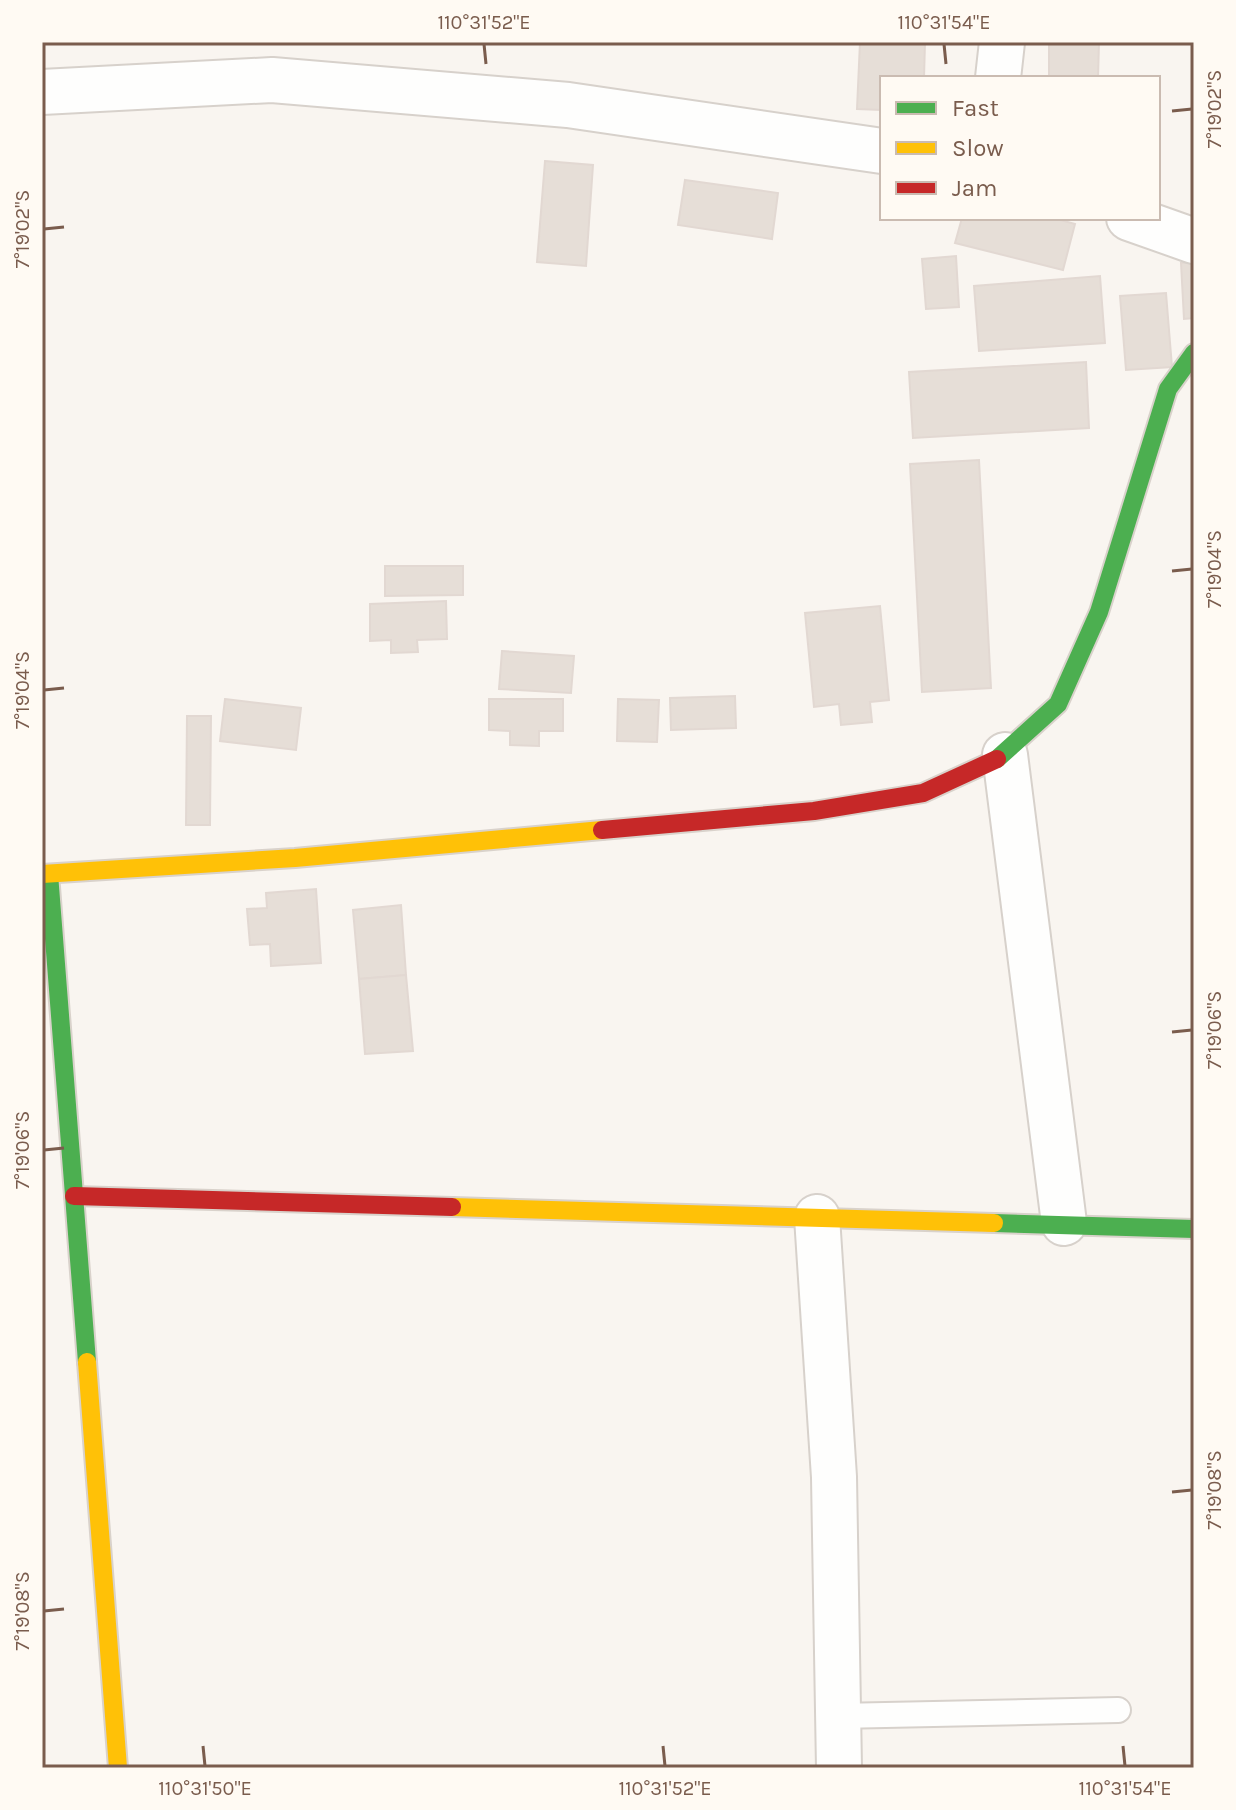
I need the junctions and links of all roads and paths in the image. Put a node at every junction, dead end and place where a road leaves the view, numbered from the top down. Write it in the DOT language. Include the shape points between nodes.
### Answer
graph roads {
  1 [pos="1002,42"];
  2 [pos="998,76"];
  3 [pos="42,92"];
  4 [pos="880,151"];
  5 [pos="1135,220"];
  6 [pos="1194,241"];
  7 [pos="1194,353"];
  8 [pos="1005,755"];
  9 [pos="45,874"];
  10 [pos="74,1196"];
  11 [pos="817,1217"];
  12 [pos="1064,1223"];
  13 [pos="1194,1229"];
  14 [pos="1118,1710"];
  15 [pos="837,1716"];
  16 [pos="118,1768"];
  17 [pos="839,1768"];
  1 -- 2 [label="street"];
  3 -- 4 [label="street" via="272,80 568,105"];
  5 -- 6 [label="street"];
  7 -- 8 [label="street" via="1168,389 1099,612 1058,704"];
  8 -- 9 [label="street" via="923,793 814,811 295,858"];
  8 -- 12 [label="street"];
  9 -- 10 [label="street"];
  10 -- 11 [label="street"];
  10 -- 16 [label="street"];
  11 -- 12 [label="street"];
  11 -- 15 [label="street" via="834,1477"];
  12 -- 13 [label="street"];
  14 -- 15 [label="lane"];
  15 -- 17 [label="street"];
}
